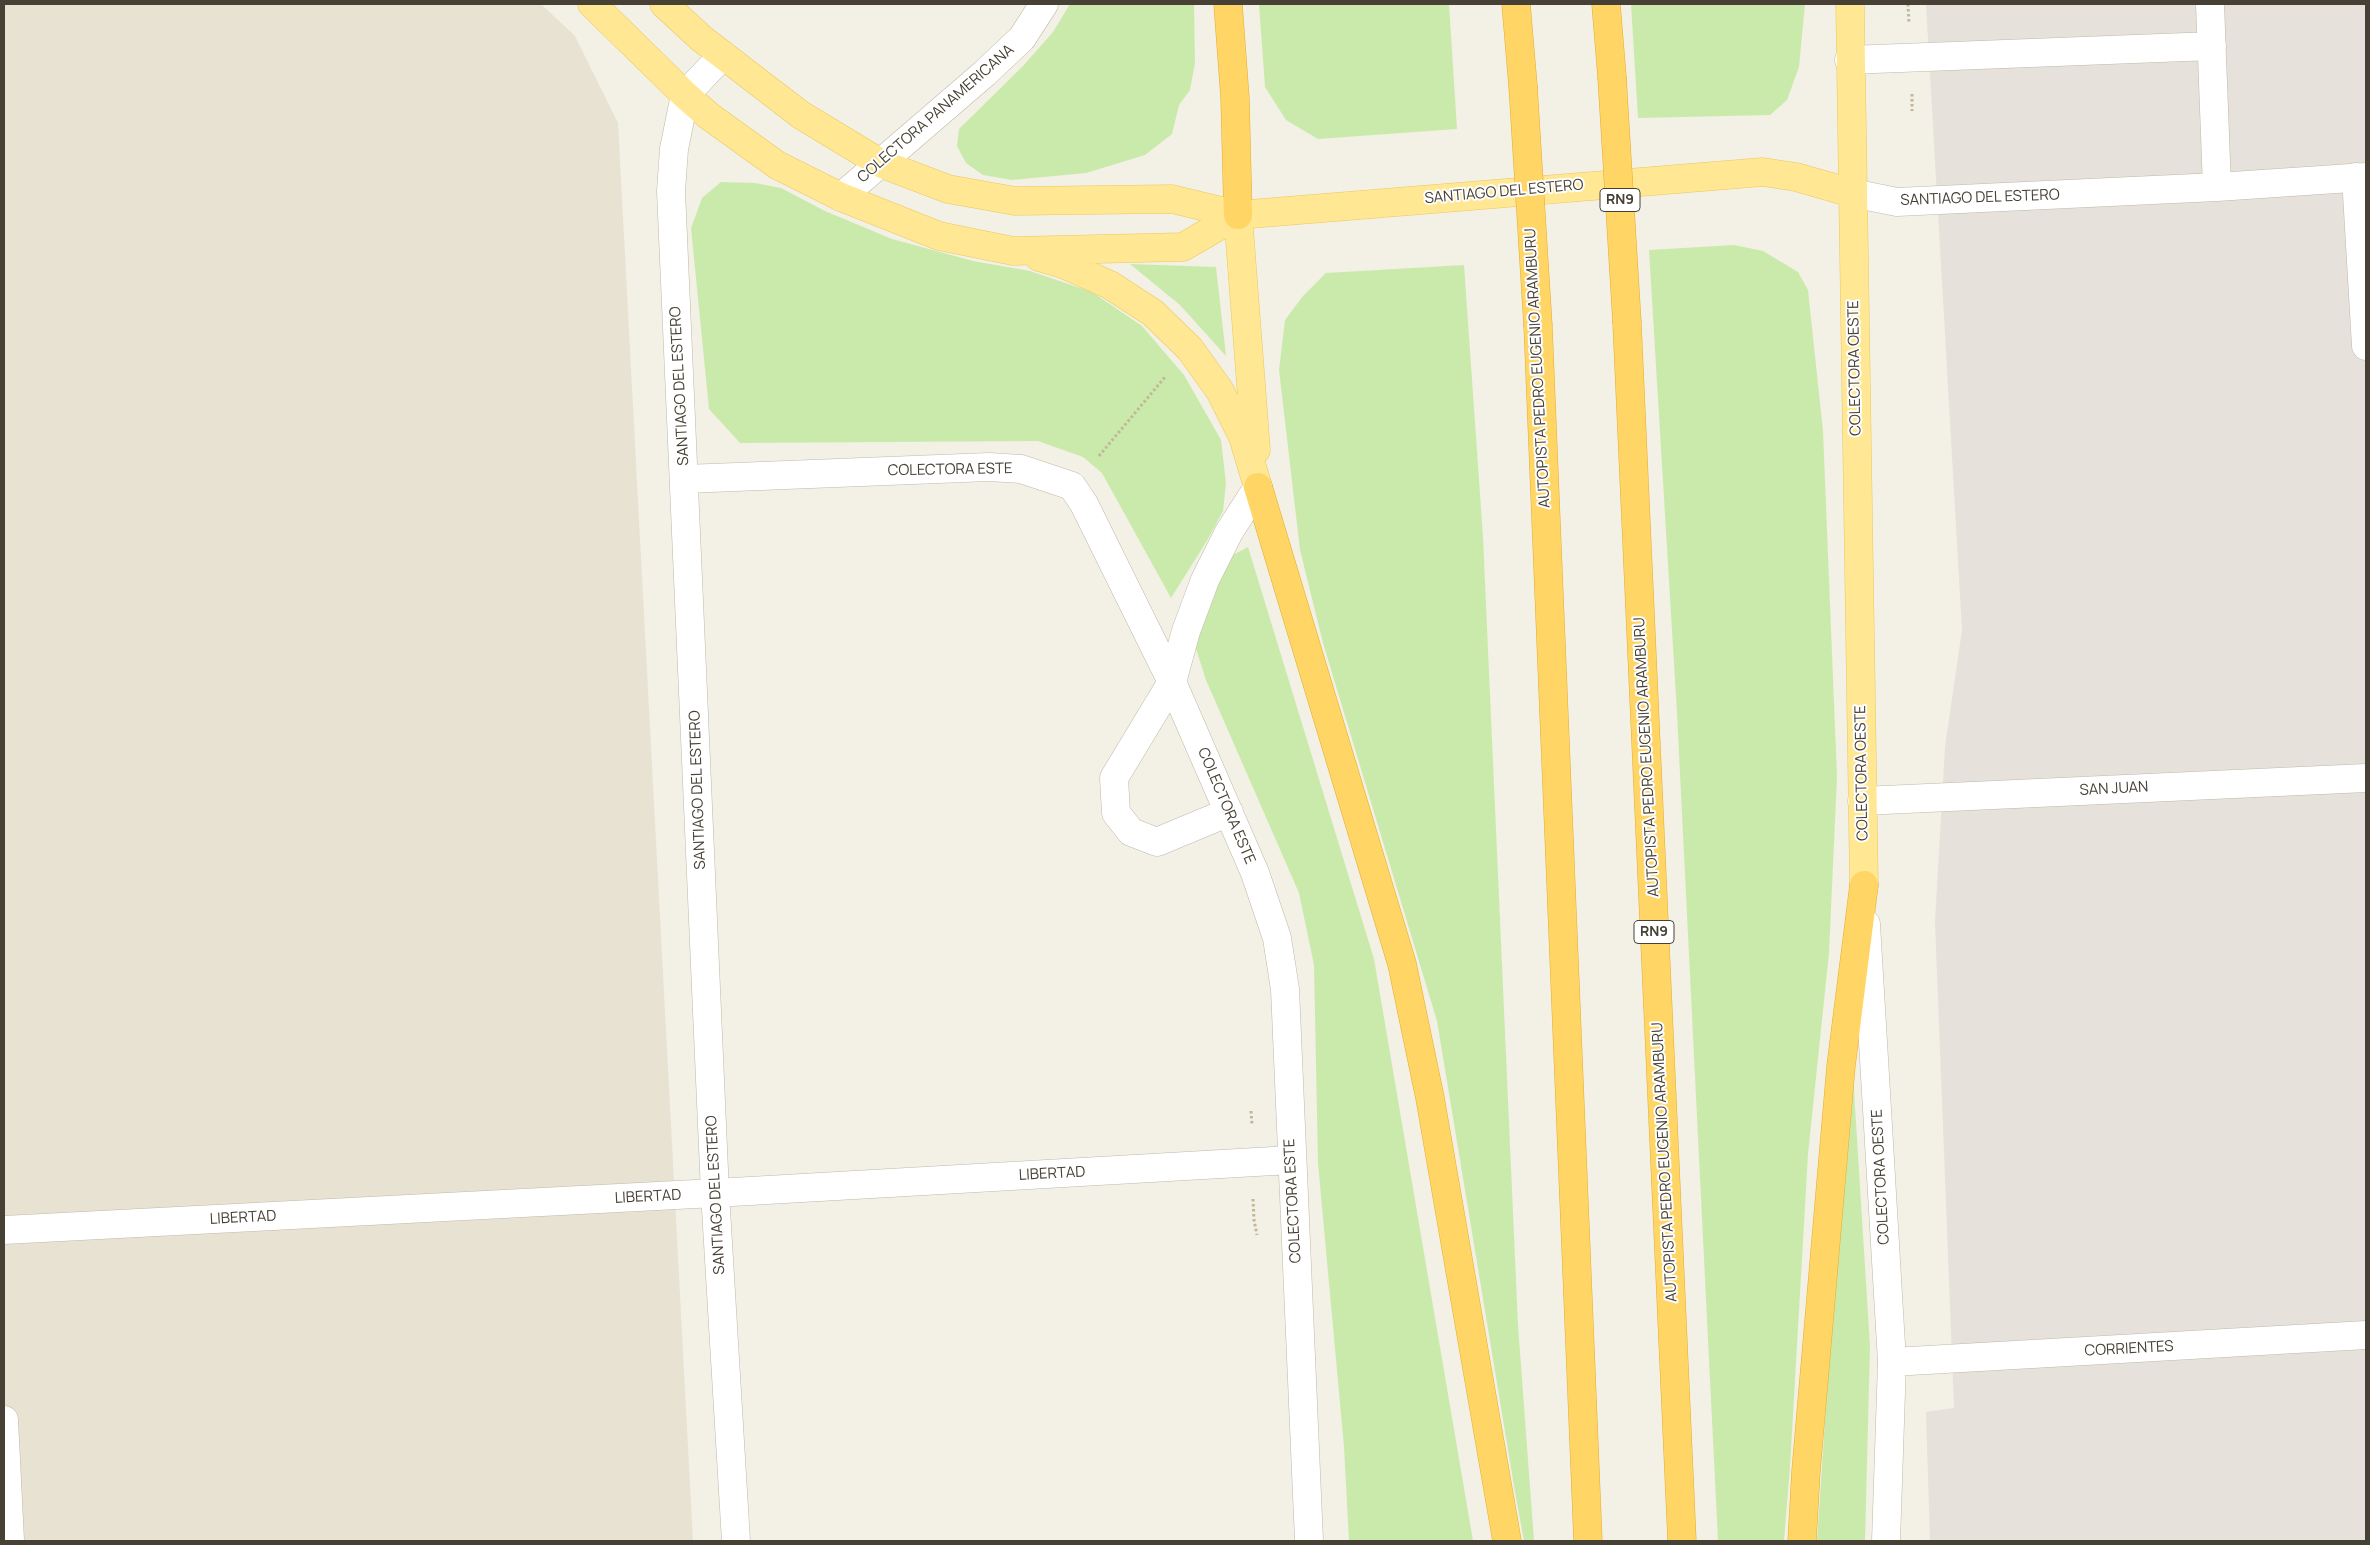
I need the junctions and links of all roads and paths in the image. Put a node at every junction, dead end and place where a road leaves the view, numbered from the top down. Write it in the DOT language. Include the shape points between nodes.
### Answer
graph roads {
  1 [pos="592,4"];
  2 [pos="664,4"];
  3 [pos="1044,4"];
  4 [pos="1228,4"];
  5 [pos="1516,4"];
  6 [pos="1606,4"];
  7 [pos="1850,4"];
  8 [pos="2210,4"];
  9 [pos="2212,46"];
  10 [pos="723,55"];
  11 [pos="1849,60"];
  12 [pos="685,95"];
  13 [pos="882,164"];
  14 [pos="2361,177"];
  15 [pos="2217,187"];
  16 [pos="1852,194"];
  17 [pos="841,197"];
  18 [pos="1238,214"];
  19 [pos="1013,251"];
  20 [pos="2366,346"];
  21 [pos="1165,376"];
  22 [pos="1099,456"];
  23 [pos="685,479"];
  24 [pos="1258,486"];
  25 [pos="1172,682"];
  26 [pos="2366,778"];
  27 [pos="1862,801"];
  28 [pos="1229,812"];
  29 [pos="1864,886"];
  30 [pos="1251,1103"];
  31 [pos="1292,1160"];
  32 [pos="1253,1162"];
  33 [pos="715,1193"];
  34 [pos="4,1230"];
  35 [pos="1258,1238"];
  36 [pos="2366,1336"];
  37 [pos="1892,1362"];
  38 [pos="4,1420"];
  39 [pos="10,1541"];
  40 [pos="736,1541"];
  41 [pos="1310,1541"];
  42 [pos="1507,1541"];
  43 [pos="1588,1541"];
  44 [pos="1682,1541"];
  45 [pos="1802,1541"];
  46 [pos="1886,1541"];
  1 -- 12 [label="main road"];
  2 -- 10 [label="main road"];
  3 -- 13 [label="street, COLECTORA PANAMERICANA" via="1016,44"];
  4 -- 18 [label="highway" via="1235,98"];
  5 -- 43 [label="highway, AUTOPISTA PEDRO EUGENIO ARAMBURU, bridge" via="1538,326"];
  6 -- 44 [label="highway, AUTOPISTA PEDRO EUGENIO ARAMBURU / RN9, bridge" via="1627,323"];
  7 -- 11 [label="main road, COLECTORA OESTE"];
  8 -- 9 [label="street"];
  9 -- 11 [label="street"];
  9 -- 15 [label="street"];
  10 -- 12 [label="street"];
  10 -- 13 [label="main road" via="800,115"];
  11 -- 16 [label="main road, COLECTORA OESTE"];
  12 -- 17 [label="main road" via="777,165"];
  12 -- 23 [label="street, SANTIAGO DEL ESTERO" via="674,148 671,191"];
  13 -- 17 [label="street, COLECTORA PANAMERICANA"];
  13 -- 18 [label="main road" via="948,189 1015,201 1172,199"];
  14 -- 15 [label="street, SANTIAGO DEL ESTERO"];
  14 -- 20 [label="street"];
  15 -- 16 [label="street, SANTIAGO DEL ESTERO" via="1897,202"];
  16 -- 18 [label="main road, SANTIAGO DEL ESTERO" via="1796,177 1763,172"];
  16 -- 27 [label="main road, COLECTORA OESTE"];
  17 -- 19 [label="main road" via="940,236"];
  18 -- 19 [label="main road" via="1183,247"];
  18 -- 24 [label="main road"];
  19 -- 24 [label="main road" via="1063,264 1110,284 1159,319 1190,349 1220,391 1243,437"];
  21 -- 22 [label="path"];
  23 -- 25 [label="street, COLECTORA ESTE" via="989,467 1021,469 1072,486 1084,504"];
  23 -- 33 [label="street, SANTIAGO DEL ESTERO"];
  24 -- 25 [label="street" via="1229,532 1205,580"];
  24 -- 42 [label="highway" via="1402,964 1430,1098"];
  25 -- 28 [label="street, COLECTORA ESTE"];
  25 -- 28 [label="street" via="1114,778 1116,813 1131,832 1157,842"];
  26 -- 27 [label="street, SAN JUAN"];
  27 -- 29 [label="main road, COLECTORA OESTE"];
  28 -- 31 [label="street, COLECTORA ESTE" via="1255,873 1277,938 1284,989"];
  29 -- 37 [label="street, COLECTORA OESTE"];
  29 -- 45 [label="highway" via="1841,1066"];
  30 -- 32 [label="path"];
  31 -- 32 [label="street, LIBERTAD"];
  31 -- 41 [label="street, COLECTORA ESTE"];
  32 -- 33 [label="street, LIBERTAD"];
  32 -- 35 [label="path" via="1254,1220"];
  33 -- 34 [label="street, LIBERTAD"];
  33 -- 40 [label="street, SANTIAGO DEL ESTERO"];
  36 -- 37 [label="street, CORRIENTES"];
  37 -- 46 [label="street, COLECTORA OESTE"];
  38 -- 39 [label="street"];
}
